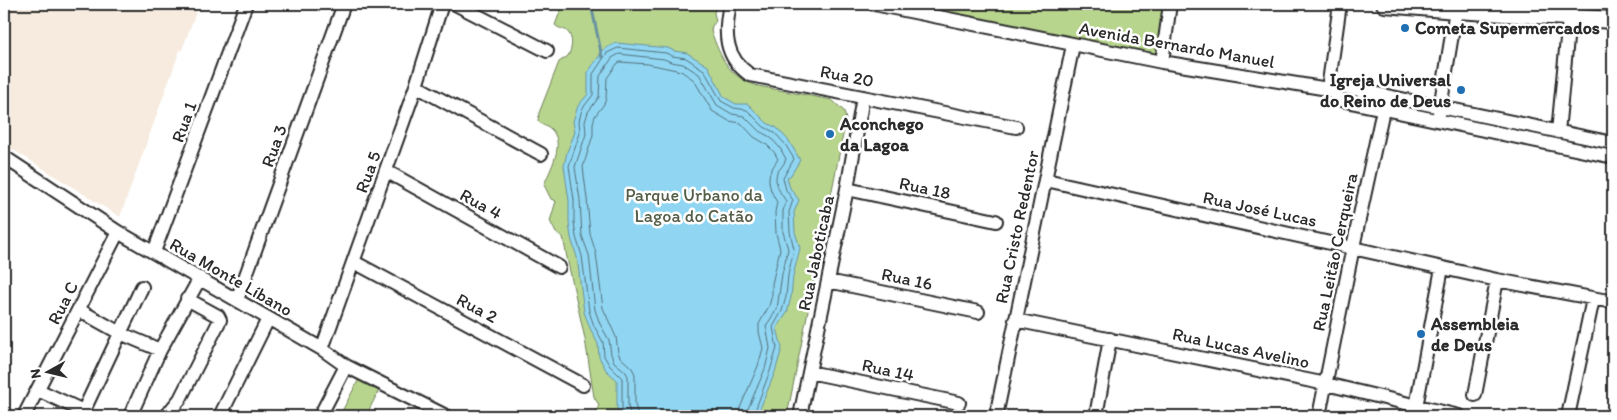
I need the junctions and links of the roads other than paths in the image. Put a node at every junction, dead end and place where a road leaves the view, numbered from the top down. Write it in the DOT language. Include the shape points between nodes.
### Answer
graph roads {
  1 [pos="246,4"];
  2 [pos="344,4"];
  3 [pos="442,4"];
  4 [pos="455,4"];
  5 [pos="730,4"];
  6 [pos="874,4"];
  7 [pos="1170,4"];
  8 [pos="1340,4"];
  9 [pos="1385,4"];
  10 [pos="1456,10"];
  11 [pos="1569,18"];
  12 [pos="1613,20"];
  13 [pos="1073,45"];
  14 [pos="547,51"];
  15 [pos="1162,62"];
  16 [pos="416,86"];
  17 [pos="1328,89"];
  18 [pos="1386,96"];
  19 [pos="863,97"];
  20 [pos="1383,109"];
  21 [pos="1439,114"];
  22 [pos="1016,127"];
  23 [pos="1558,132"];
  24 [pos="1613,143"];
  25 [pos="542,154"];
  26 [pos="4,157"];
  27 [pos="1613,157"];
  28 [pos="386,171"];
  29 [pos="1046,180"];
  30 [pos="846,189"];
  31 [pos="996,221"];
  32 [pos="118,232"];
  33 [pos="1353,247"];
  34 [pos="154,252"];
  35 [pos="354,262"];
  36 [pos="559,267"];
  37 [pos="1442,268"];
  38 [pos="200,278"];
  39 [pos="1497,280"];
  40 [pos="828,281"];
  41 [pos="142,288"];
  42 [pos="1593,298"];
  43 [pos="187,299"];
  44 [pos="237,300"];
  45 [pos="1613,302"];
  46 [pos="79,310"];
  47 [pos="978,312"];
  48 [pos="268,319"];
  49 [pos="1015,320"];
  50 [pos="120,332"];
  51 [pos="1110,339"];
  52 [pos="160,350"];
  53 [pos="322,350"];
  54 [pos="346,366"];
  55 [pos="809,372"];
  56 [pos="1326,384"];
  57 [pos="583,385"];
  58 [pos="38,390"];
  59 [pos="1475,395"];
  60 [pos="960,403"];
  61 [pos="1416,406"];
  62 [pos="430,412"];
  63 [pos="24,416"];
  64 [pos="130,416"];
  65 [pos="166,416"];
  66 [pos="220,416"];
  67 [pos="320,416"];
  68 [pos="446,416"];
  69 [pos="800,416"];
  70 [pos="996,416"];
  71 [pos="1096,416"];
  72 [pos="1319,416"];
  73 [pos="1459,416"];
  74 [pos="1568,416"];
  1 -- 34 [label="street, Rua 1"];
  2 -- 44 [label="street, Rua 3"];
  3 -- 16 [label="street, Rua 5"];
  4 -- 14 [label="street"];
  5 -- 19 [label="street, Rua 20" via="726,30 728,46 732,58 750,75"];
  6 -- 13 [label="street, Avenida Bernardo Manuel"];
  7 -- 15 [label="street"];
  8 -- 17 [label="street"];
  9 -- 10 [label="main road"];
  10 -- 11 [label="main road"];
  10 -- 21 [label="street"];
  11 -- 12 [label="main road"];
  11 -- 23 [label="street"];
  13 -- 15 [label="street, Avenida Bernardo Manuel"];
  13 -- 29 [label="street, Rua Cristo Redentor"];
  15 -- 17 [label="street, Avenida Bernardo Manuel"];
  16 -- 25 [label="street"];
  16 -- 28 [label="street, Rua 5"];
  17 -- 18 [label="street, Avenida Bernardo Manuel" via="1344,87"];
  17 -- 20 [label="street, Avenida Bernardo Manuel" via="1340,100"];
  18 -- 20 [label="street, Rua Leitão Cerqueira"];
  18 -- 21 [label="street, Avenida Bernardo Manuel"];
  19 -- 22 [label="street, Rua 20"];
  19 -- 30 [label="street, Rua Jaboticaba"];
  20 -- 21 [label="street, Avenida Bernardo Manuel"];
  20 -- 33 [label="street, Rua Leitão Cerqueira"];
  21 -- 23 [label="street, Avenida Bernardo Manuel"];
  21 -- 27 [label="street, Avenida Bernardo Manuel"];
  23 -- 24 [label="street, Avenida Bernardo Manuel"];
  26 -- 32 [label="street, Rua Monte Líbano"];
  28 -- 35 [label="street, Rua 5"];
  28 -- 36 [label="street, Rua 4"];
  29 -- 33 [label="street, Rua José Lucas"];
  29 -- 49 [label="street, Rua Cristo Redentor"];
  30 -- 31 [label="street, Rua 18"];
  30 -- 40 [label="street, Rua Jaboticaba"];
  32 -- 34 [label="street, Rua Monte Líbano"];
  32 -- 46 [label="street, Rua C"];
  33 -- 37 [label="street, Rua José Lucas"];
  33 -- 56 [label="street, Rua Leitão Cerqueira"];
  34 -- 38 [label="street, Rua Monte Líbano"];
  35 -- 53 [label="street, Rua 5"];
  35 -- 57 [label="street, Rua 2"];
  37 -- 39 [label="street, Rua José Lucas"];
  37 -- 61 [label="street"];
  38 -- 43 [label="street"];
  38 -- 44 [label="street, Rua Monte Líbano"];
  39 -- 42 [label="street, Rua José Lucas"];
  39 -- 59 [label="street"];
  40 -- 47 [label="street, Rua 16"];
  40 -- 55 [label="street, Rua Jaboticaba"];
  41 -- 50 [label="street"];
  42 -- 45 [label="street, Rua José Lucas"];
  42 -- 74 [label="street"];
  43 -- 52 [label="street"];
  43 -- 65 [label="street" via="218,316 220,322 180,399"];
  44 -- 48 [label="street, Rua Monte Líbano"];
  46 -- 50 [label="street"];
  46 -- 58 [label="street, Rua C"];
  48 -- 53 [label="street, Rua Monte Líbano"];
  48 -- 66 [label="street"];
  49 -- 51 [label="street, Rua Lucas Avelino"];
  49 -- 70 [label="street, Rua Cristo Redentor"];
  50 -- 52 [label="street"];
  50 -- 58 [label="street" via="84,410"];
  51 -- 56 [label="street, Rua Lucas Avelino"];
  51 -- 71 [label="street"];
  52 -- 64 [label="street"];
  53 -- 54 [label="street, Rua Monte Líbano"];
  54 -- 62 [label="street, Rua Monte Líbano"];
  54 -- 67 [label="street"];
  55 -- 60 [label="street, Rua 14"];
  55 -- 69 [label="street, Rua Jaboticaba"];
  56 -- 61 [label="street, Rua Lucas Avelino"];
  56 -- 72 [label="street, Rua Leitão Cerqueira"];
  58 -- 63 [label="street, Rua C"];
  61 -- 73 [label="street, Rua Lucas Avelino"];
  62 -- 68 [label="street, Rua Monte Líbano"];
}
